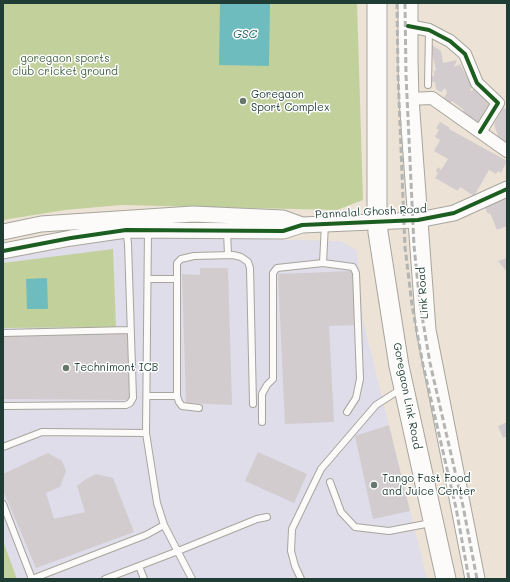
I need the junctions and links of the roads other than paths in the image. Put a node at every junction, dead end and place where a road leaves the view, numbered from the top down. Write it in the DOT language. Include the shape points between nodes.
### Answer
graph roads {
  1 [pos="377,3"];
  2 [pos="408,3"];
  3 [pos="408,26"];
  4 [pos="429,30"];
  5 [pos="415,73"];
  6 [pos="428,73"];
  7 [pos="428,84"];
  8 [pos="409,99"];
  9 [pos="503,104"];
  10 [pos="480,132"];
  11 [pos="507,151"];
  12 [pos="507,189"];
  13 [pos="377,216"];
  14 [pos="418,220"];
  15 [pos="148,223"];
  16 [pos="325,224"];
  17 [pos="302,225"];
  18 [pos="126,230"];
  19 [pos="227,230"];
  20 [pos="3,232"];
  21 [pos="3,251"];
  22 [pos="228,255"];
  23 [pos="323,263"];
  24 [pos="148,279"];
  25 [pos="177,279"];
  26 [pos="130,330"];
  27 [pos="3,333"];
  28 [pos="404,388"];
  29 [pos="147,396"];
  30 [pos="177,396"];
  31 [pos="253,404"];
  32 [pos="3,406"];
  33 [pos="199,408"];
  34 [pos="347,412"];
  35 [pos="262,422"];
  36 [pos="146,433"];
  37 [pos="3,447"];
  38 [pos="330,482"];
  39 [pos="3,504"];
  40 [pos="267,516"];
  41 [pos="433,523"];
  42 [pos="164,524"];
  43 [pos="178,551"];
  44 [pos="139,566"];
  45 [pos="105,579"];
  46 [pos="144,579"];
  47 [pos="192,579"];
  48 [pos="301,579"];
  49 [pos="446,579"];
  50 [pos="475,579"];
  1 -- 13 [label="main road"];
  2 -- 3 [label="main road, Link Road"];
  3 -- 4 [label="street"];
  3 -- 5 [label="main road, Link Road"];
  4 -- 6 [label="lane"];
  4 -- 9 [label="street" via="450,40 465,54 477,83"];
  5 -- 6 [label="lane"];
  5 -- 8 [label="main road, Link Road"];
  6 -- 7 [label="lane"];
  8 -- 10 [label="street" via="432,98"];
  8 -- 14 [label="main road, Link Road"];
  9 -- 10 [label="street"];
  10 -- 11 [label="street"];
  12 -- 14 [label="street, Pannalal Ghosh Road" via="454,213"];
  13 -- 14 [label="street, Pannalal Ghosh Road"];
  13 -- 16 [label="street, Pannalal Ghosh Road"];
  13 -- 28 [label="main road, Goregaon Link Road"];
  14 -- 50 [label="main road, Link Road" via="426,330"];
  15 -- 17 [label="street" via="193,214 282,218"];
  15 -- 18 [label="street"];
  15 -- 19 [label="street"];
  15 -- 20 [label="street" via="41,224"];
  15 -- 24 [label="lane"];
  16 -- 17 [label="street, Pannalal Ghosh Road"];
  16 -- 23 [label="lane"];
  17 -- 19 [label="street" via="283,231"];
  18 -- 21 [label="street"];
  18 -- 26 [label="lane"];
  19 -- 22 [label="lane"];
  22 -- 25 [label="lane" via="181,259 178,263"];
  22 -- 31 [label="lane" via="241,257 248,262 250,268"];
  23 -- 34 [label="lane" via="353,267 356,273 360,379 356,398"];
  23 -- 35 [label="lane" via="277,268 273,273 274,379 262,394"];
  24 -- 25 [label="lane"];
  24 -- 29 [label="lane"];
  25 -- 30 [label="lane"];
  26 -- 27 [label="lane"];
  26 -- 32 [label="lane" via="133,398 130,403"];
  28 -- 41 [label="main road, Goregaon Link Road"];
  28 -- 48 [label="lane" via="376,406 321,469 292,530 291,551"];
  29 -- 30 [label="lane"];
  29 -- 36 [label="lane"];
  30 -- 33 [label="lane" via="182,406"];
  36 -- 37 [label="lane" via="42,432"];
  36 -- 42 [label="lane" via="157,503"];
  38 -- 41 [label="lane" via="341,512 355,527 389,531"];
  39 -- 42 [label="lane" via="32,578 146,535"];
  40 -- 43 [label="lane"];
  41 -- 49 [label="main road, Goregaon Link Road"];
  42 -- 43 [label="lane"];
  43 -- 44 [label="lane"];
  43 -- 47 [label="lane"];
  44 -- 45 [label="lane"];
  44 -- 46 [label="lane"];
}
